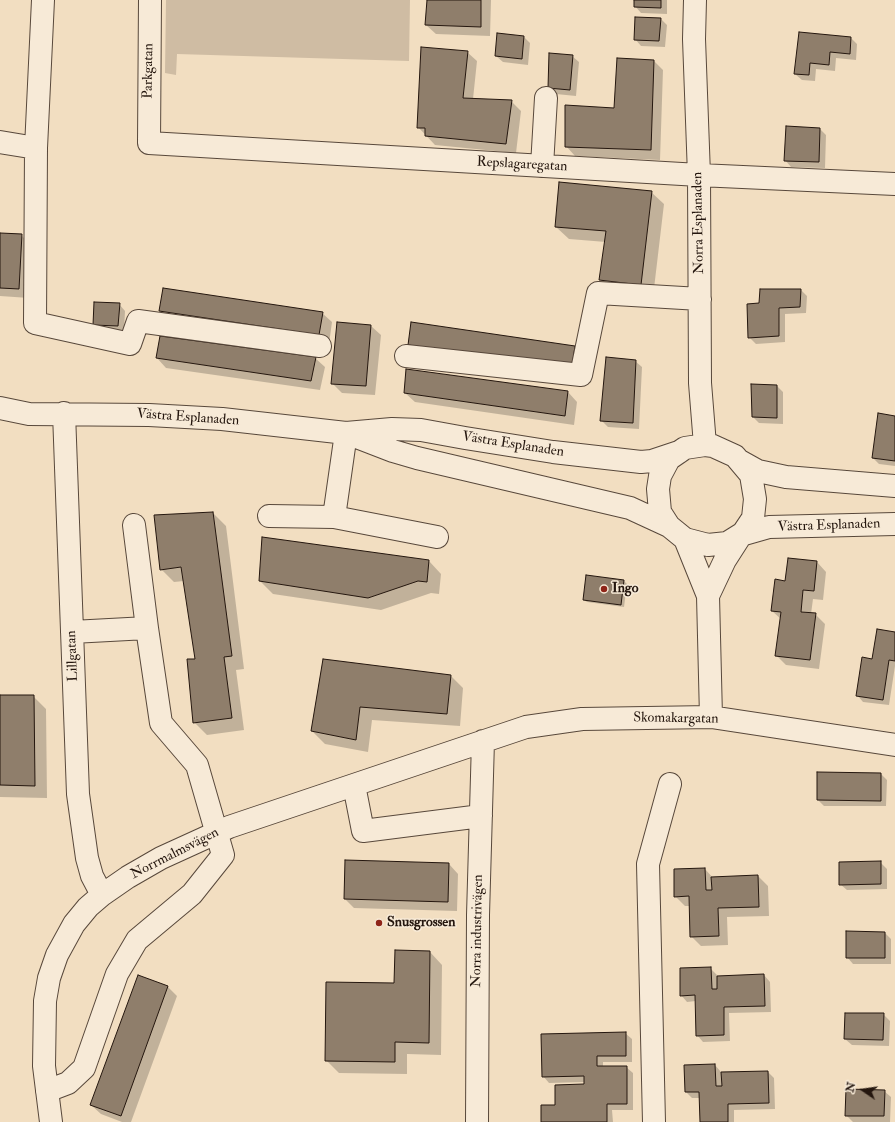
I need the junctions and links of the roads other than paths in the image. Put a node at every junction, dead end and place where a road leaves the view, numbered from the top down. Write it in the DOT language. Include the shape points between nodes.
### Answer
graph roads {
  1 [pos="43,0"];
  2 [pos="150,0"];
  3 [pos="695,0"];
  4 [pos="546,98"];
  5 [pos="0,142"];
  6 [pos="149,143"];
  7 [pos="36,148"];
  8 [pos="542,166"];
  9 [pos="699,175"];
  10 [pos="895,184"];
  11 [pos="700,299"];
  12 [pos="320,346"];
  13 [pos="406,356"];
  14 [pos="0,408"];
  15 [pos="64,413"];
  16 [pos="29,414"];
  17 [pos="0,420"];
  18 [pos="346,433"];
  19 [pos="704,446"];
  20 [pos="679,452"];
  21 [pos="739,460"];
  22 [pos="895,486"];
  23 [pos="269,516"];
  24 [pos="334,517"];
  25 [pos="895,524"];
  26 [pos="134,525"];
  27 [pos="669,526"];
  28 [pos="741,535"];
  29 [pos="437,538"];
  30 [pos="685,539"];
  31 [pos="708,596"];
  32 [pos="147,628"];
  33 [pos="72,632"];
  34 [pos="711,717"];
  35 [pos="482,741"];
  36 [pos="895,745"];
  37 [pos="670,784"];
  38 [pos="354,785"];
  39 [pos="480,816"];
  40 [pos="216,833"];
  41 [pos="102,895"];
  42 [pos="47,1091"];
  43 [pos="51,1122"];
  44 [pos="477,1122"];
  45 [pos="654,1122"];
  1 -- 7 [label="street"];
  2 -- 6 [label="street, Parkgatan"];
  3 -- 9 [label="street, Norra Esplanaden"];
  4 -- 8 [label="street"];
  5 -- 7 [label="street"];
  6 -- 8 [label="street, Repslagaregatan"];
  7 -- 12 [label="street" via="35,323 130,344 138,321"];
  8 -- 9 [label="street, Repslagaregatan"];
  9 -- 10 [label="street, Repslagaregatan"];
  9 -- 11 [label="street, Norra Esplanaden"];
  11 -- 13 [label="street" via="598,293 581,375"];
  11 -- 19 [label="street, Norra Esplanaden" via="700,383"];
  14 -- 16 [label="street, Västra Esplanaden"];
  15 -- 16 [label="street, Västra Esplanaden"];
  15 -- 18 [label="street, Västra Esplanaden" via="222,419"];
  15 -- 33 [label="street, Lillgatan"];
  16 -- 17 [label="street, Västra Esplanaden"];
  18 -- 20 [label="street, Västra Esplanaden" via="392,428 421,430 552,452 641,462"];
  18 -- 24 [label="street"];
  18 -- 27 [label="street, Västra Esplanaden" via="417,458 630,508"];
  19 -- 20 [label="street" via="685,448"];
  19 -- 21 [label="street" via="713,446"];
  20 -- 27 [label="street" via="669,459 660,476 658,489 660,512"];
  21 -- 22 [label="street" via="758,471 786,477"];
  21 -- 28 [label="street" via="751,475 755,499 753,518"];
  23 -- 24 [label="street"];
  24 -- 29 [label="street"];
  25 -- 28 [label="street, Västra Esplanaden" via="769,527"];
  26 -- 32 [label="street"];
  27 -- 30 [label="street"];
  28 -- 30 [label="street" via="727,543 708,545"];
  28 -- 31 [label="street" via="725,560"];
  30 -- 31 [label="street"];
  31 -- 34 [label="street"];
  32 -- 33 [label="street"];
  32 -- 40 [label="street" via="161,723 197,765"];
  33 -- 41 [label="street, Lillgatan" via="78,794 86,858"];
  34 -- 35 [label="street, Skomakargatan" via="582,719 526,727"];
  34 -- 36 [label="street, Skomakargatan"];
  35 -- 38 [label="street, Norrmalmsvägen"];
  35 -- 39 [label="street, Norra industrivägen"];
  37 -- 45 [label="street" via="648,864"];
  38 -- 39 [label="street" via="363,831"];
  38 -- 40 [label="street, Norrmalmsvägen"];
  39 -- 44 [label="street, Norra industrivägen"];
  40 -- 41 [label="street, Norrmalmsvägen" via="161,858"];
  40 -- 42 [label="street" via="223,855 192,894 137,940 117,974 84,1068 68,1083"];
  41 -- 42 [label="street, Norrmalmsvägen" via="74,924 57,955 49,978 45,1001 44,1062"];
  42 -- 43 [label="street, Norrmalmsvägen"];
}
